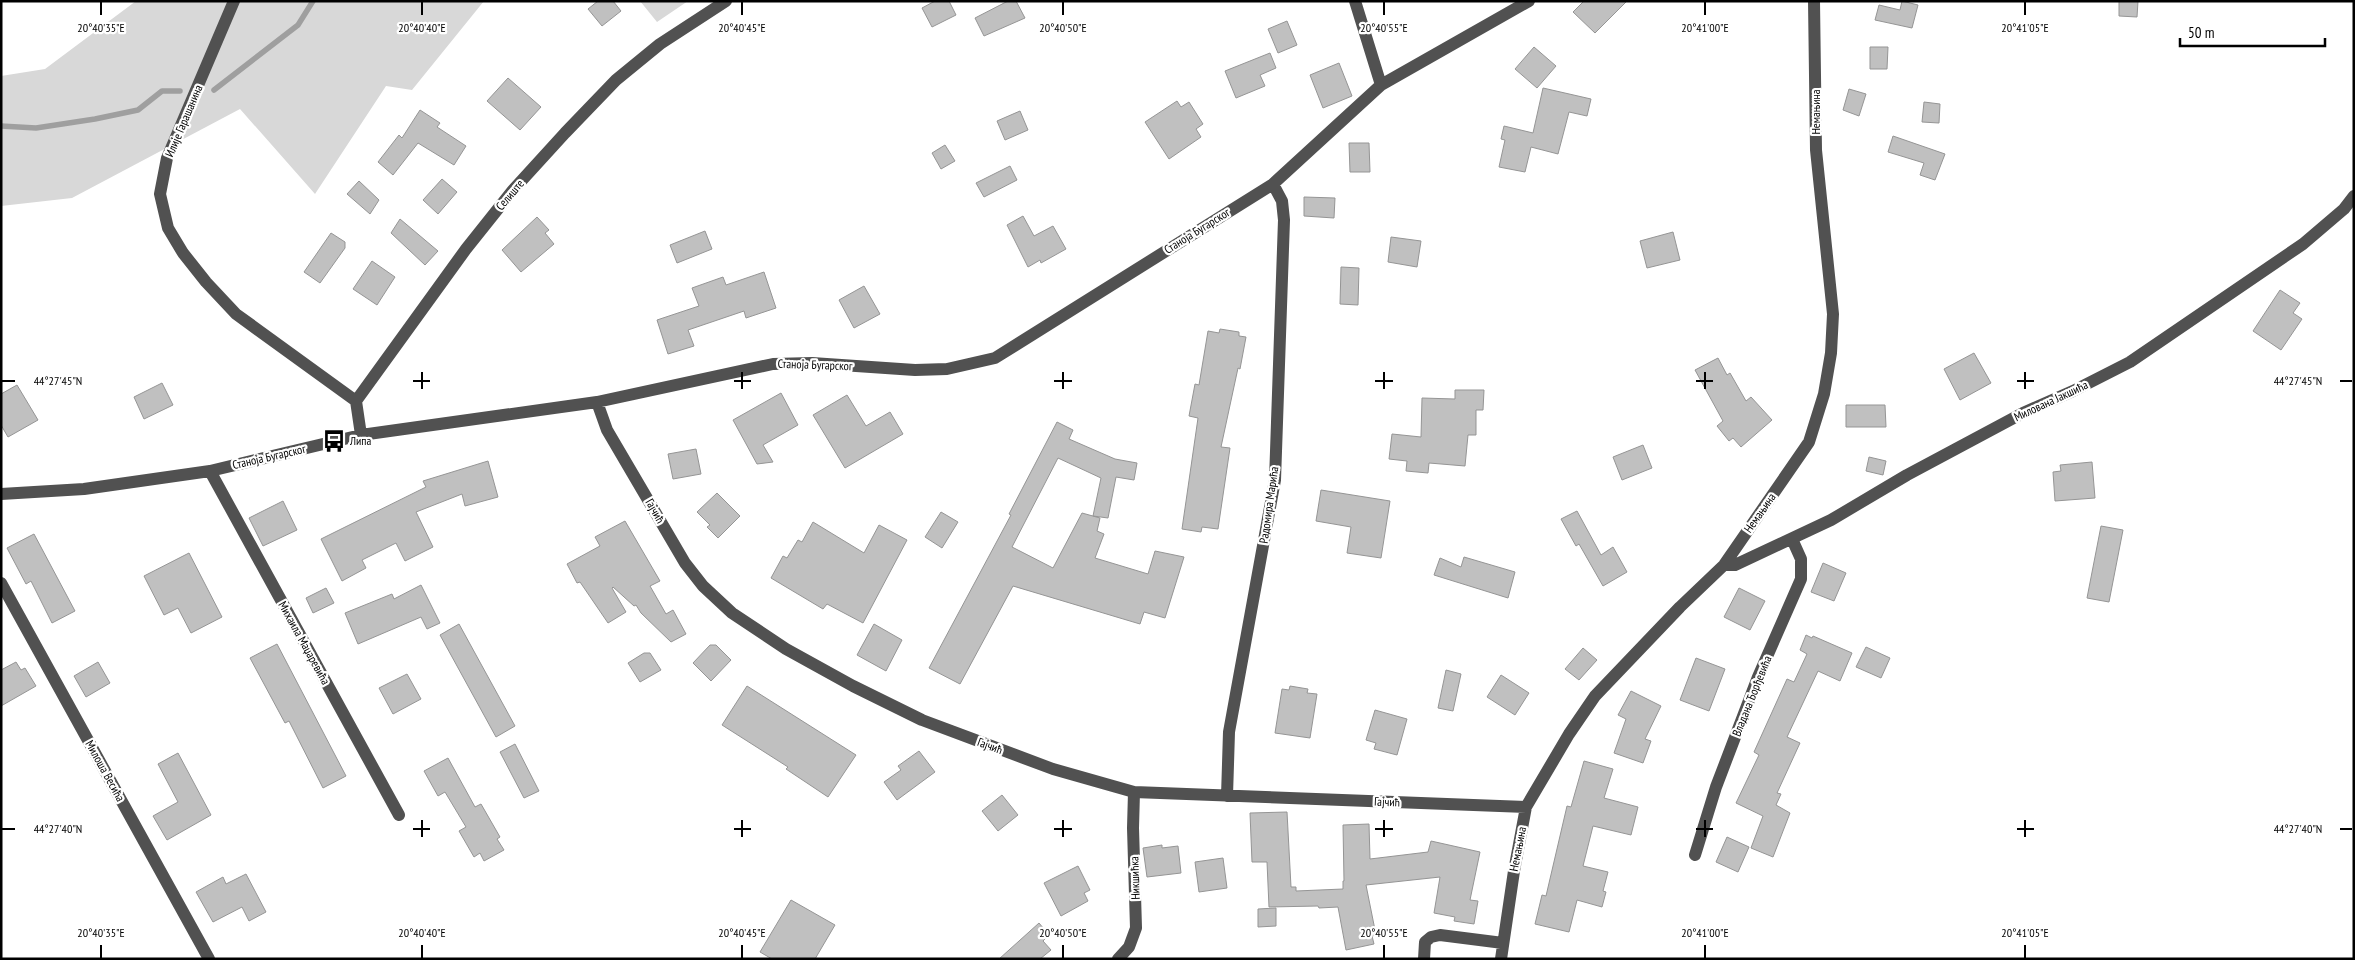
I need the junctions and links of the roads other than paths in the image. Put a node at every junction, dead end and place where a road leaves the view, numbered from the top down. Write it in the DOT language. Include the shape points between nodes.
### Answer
graph roads {
  1 [pos="234,1"];
  2 [pos="726,1"];
  3 [pos="1355,1"];
  4 [pos="1529,1"];
  5 [pos="1814,1"];
  6 [pos="1517,5"];
  7 [pos="1381,85"];
  8 [pos="1273,184"];
  9 [pos="2354,196"];
  10 [pos="356,401"];
  11 [pos="597,402"];
  12 [pos="361,435"];
  13 [pos="210,471"];
  14 [pos="1,494"];
  15 [pos="1792,539"];
  16 [pos="1724,565"];
  17 [pos="1,583"];
  18 [pos="1134,792"];
  19 [pos="1227,796"];
  20 [pos="1526,807"];
  21 [pos="399,815"];
  22 [pos="1695,855"];
  23 [pos="1503,943"];
  24 [pos="209,959"];
  25 [pos="1118,959"];
  26 [pos="1424,959"];
  27 [pos="1501,959"];
  1 -- 10 [label="street, Илије Гарашанина" via="167,158 160,194 168,228 183,253 236,314"];
  2 -- 10 [label="street, Селиште" via="660,44 616,80 565,133 513,190 466,249"];
  3 -- 7 [label="street"];
  4 -- 6 [label="street, Станоја Бугарског"];
  5 -- 16 [label="street, Немањина" via="1816,150 1833,314 1831,353 1824,394 1809,442"];
  6 -- 7 [label="street, Станоја Бугарског"];
  7 -- 8 [label="street, Станоја Бугарског"];
  8 -- 11 [label="street, Станоја Бугарског" via="994,358 947,369 915,370 812,363 773,364"];
  8 -- 19 [label="street, Радомира Марића" via="1282,201 1284,220 1275,480 1229,732"];
  9 -- 15 [label="street, Милована Јакшића" via="2304,244 2130,362 1988,431"];
  10 -- 12 [label="street"];
  11 -- 12 [label="street, Станоја Бугарског"];
  11 -- 18 [label="street, Гајчић" via="607,430 685,563 703,586 732,613 786,649 922,720 1053,769"];
  12 -- 13 [label="street, Станоја Бугарског"];
  13 -- 14 [label="street, Станоја Бугарског" via="84,489"];
  13 -- 21 [label="street, Михаила Маџаревића"];
  15 -- 16 [label="street, Милована Јакшића" via="1735,565"];
  15 -- 22 [label="street, Владана Ђорђевића" via="1801,559 1801,579 1758,677 1716,787"];
  16 -- 20 [label="street, Немањина" via="1595,696"];
  17 -- 24 [label="street, Милоша Весића"];
  18 -- 19 [label="street, Гајчић"];
  18 -- 25 [label="street, Никшићка" via="1136,928 1129,947"];
  19 -- 20 [label="street, Гајчић"];
  20 -- 23 [label="street, Немањина"];
  23 -- 26 [label="street" via="1440,935 1425,942"];
  23 -- 27 [label="street, Немањина"];
}
